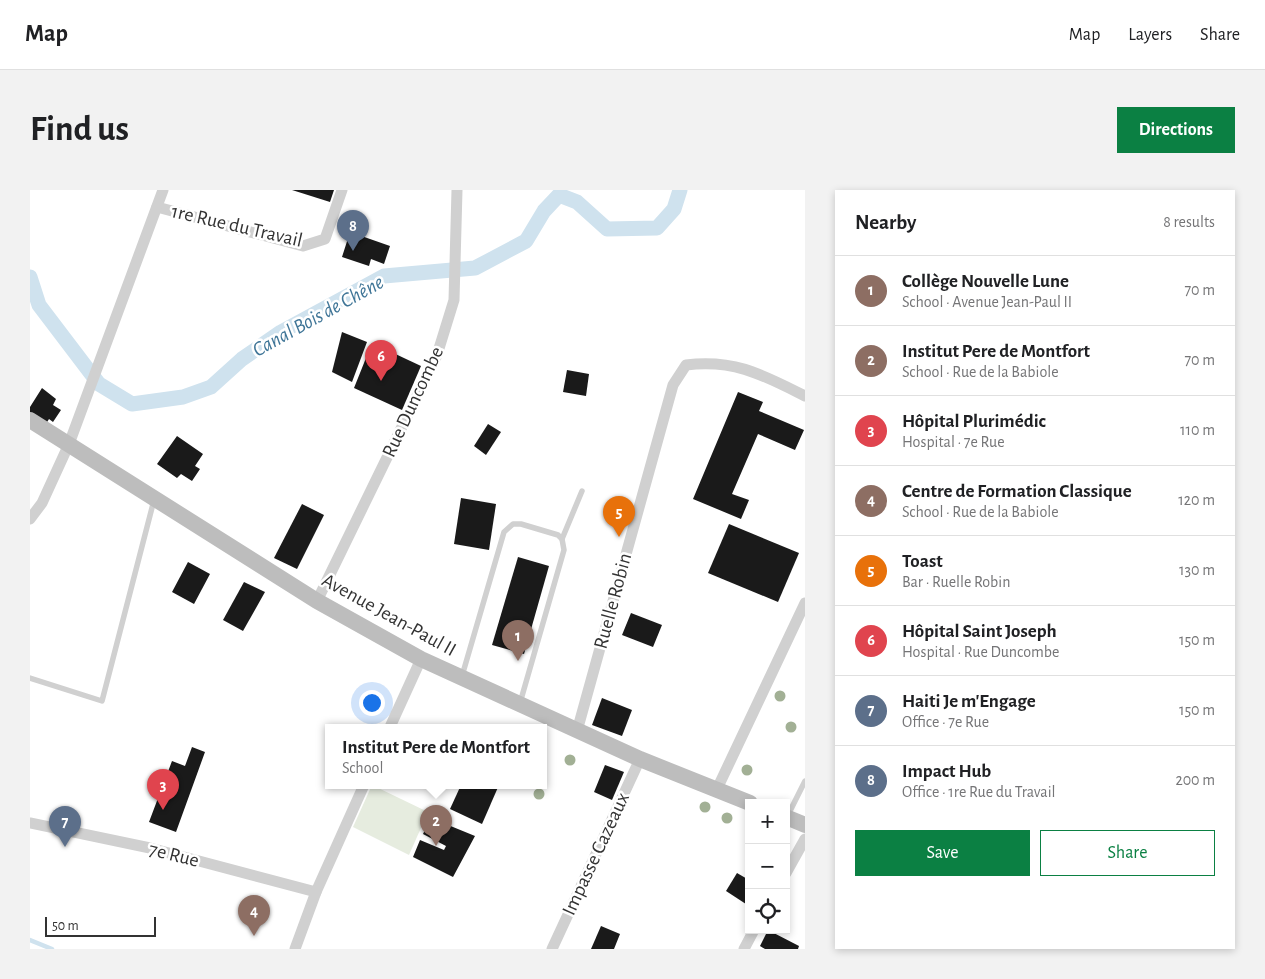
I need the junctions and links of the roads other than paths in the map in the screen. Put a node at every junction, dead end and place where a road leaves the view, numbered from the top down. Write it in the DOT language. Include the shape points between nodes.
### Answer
graph roads {
  1 [pos="163,190"];
  2 [pos="342,190"];
  3 [pos="457,190"];
  4 [pos="157,207"];
  5 [pos="805,396"];
  6 [pos="30,420"];
  7 [pos="69,444"];
  8 [pos="582,491"];
  9 [pos="154,498"];
  10 [pos="30,519"];
  11 [pos="562,539"];
  12 [pos="317,601"];
  13 [pos="805,603"];
  14 [pos="420,659"];
  15 [pos="30,678"];
  16 [pos="462,679"];
  17 [pos="519,705"];
  18 [pos="391,724"];
  19 [pos="577,731"];
  20 [pos="640,759"];
  21 [pos="805,780"];
  22 [pos="362,789"];
  23 [pos="717,789"];
  24 [pos="745,801"];
  25 [pos="790,809"];
  26 [pos="790,819"];
  27 [pos="30,823"];
  28 [pos="805,825"];
  29 [pos="805,839"];
  30 [pos="790,866"];
  31 [pos="316,892"];
  32 [pos="752,934"];
  33 [pos="295,949"];
  34 [pos="552,949"];
  35 [pos="744,949"];
  1 -- 4 [label="street"];
  2 -- 4 [label="street, 1re Rue du Travail" via="325,239 303,246"];
  3 -- 12 [label="street, Rue Duncombe" via="454,300 437,355"];
  4 -- 7 [label="street"];
  5 -- 19 [label="street, Ruelle Robin" via="752,370 710,362 686,365 673,385"];
  6 -- 7 [label="street, Avenue Jean-Paul II"];
  7 -- 9 [label="street, Avenue Jean-Paul II"];
  7 -- 10 [label="street" via="42,503"];
  8 -- 11 [label="lane"];
  9 -- 12 [label="street, Avenue Jean-Paul II"];
  9 -- 15 [label="lane" via="102,701"];
  11 -- 16 [label="lane" via="558,534 521,524 513,524 504,532"];
  11 -- 17 [label="lane" via="564,550"];
  12 -- 14 [label="street, Avenue Jean-Paul II"];
  13 -- 23 [label="street"];
  14 -- 16 [label="street, Avenue Jean-Paul II"];
  14 -- 18 [label="street"];
  16 -- 17 [label="street, Avenue Jean-Paul II"];
  17 -- 19 [label="street, Avenue Jean-Paul II"];
  19 -- 20 [label="street, Avenue Jean-Paul II"];
  20 -- 23 [label="street, Avenue Jean-Paul II"];
  20 -- 34 [label="street, Impasse Cazeaux"];
  21 -- 25 [label="lane"];
  22 -- 31 [label="street"];
  23 -- 24 [label="street, Avenue Jean-Paul II"];
  26 -- 28 [label="street"];
  27 -- 31 [label="street, 7e Rue" via="150,848"];
  29 -- 30 [label="street"];
  31 -- 33 [label="street"];
  32 -- 35 [label="street"];
}
